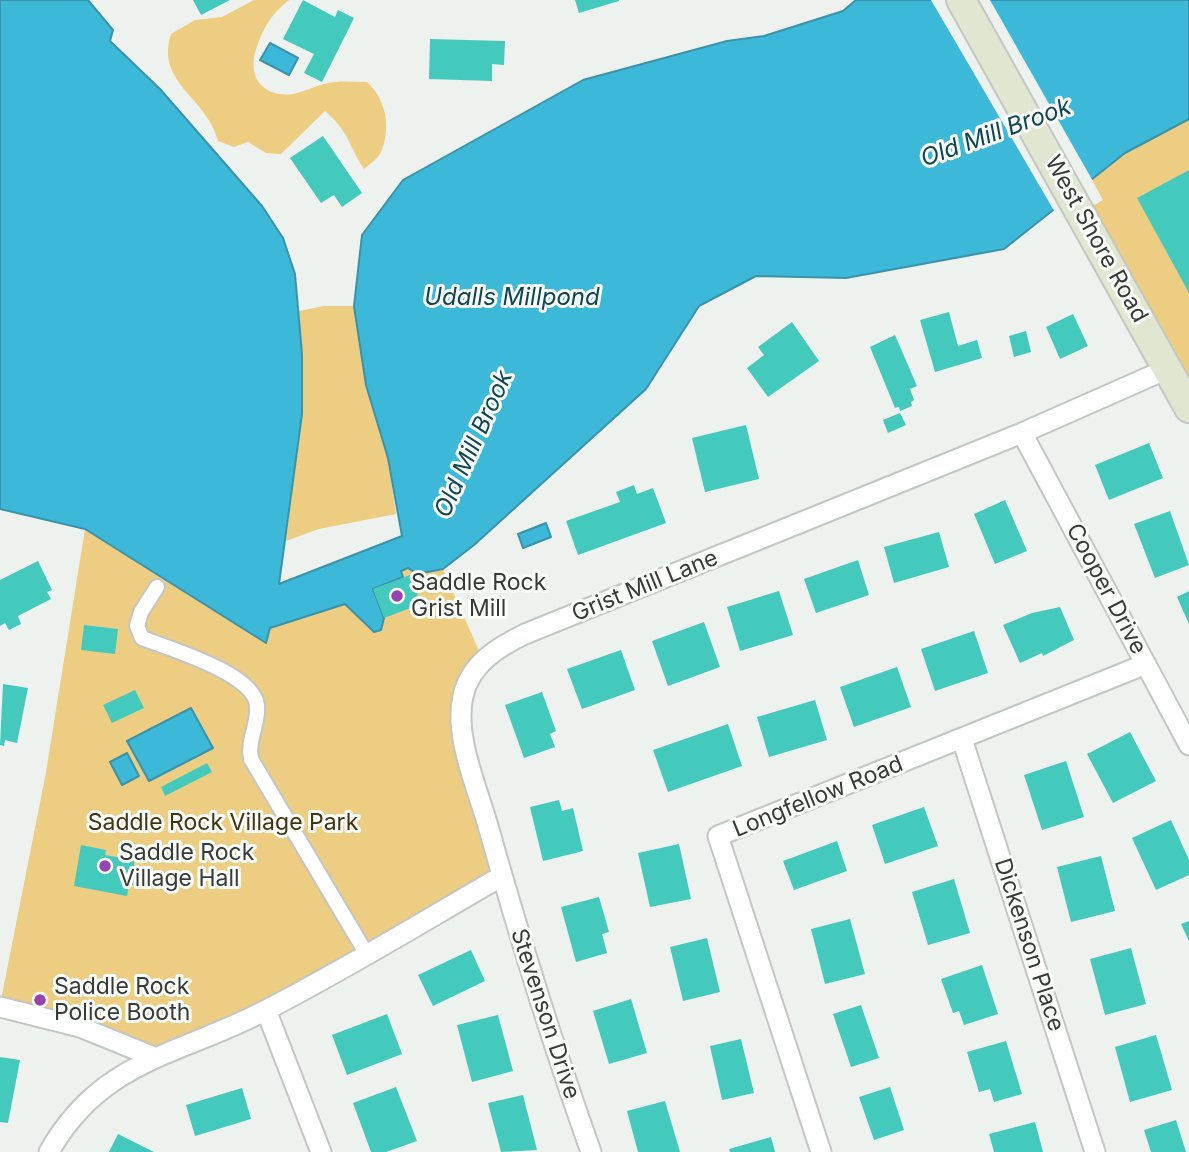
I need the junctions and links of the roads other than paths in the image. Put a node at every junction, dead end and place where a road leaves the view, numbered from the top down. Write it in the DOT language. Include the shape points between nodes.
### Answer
graph roads {
  1 [pos="961,0"];
  2 [pos="1167,369"];
  3 [pos="1189,408"];
  4 [pos="1022,433"];
  5 [pos="157,587"];
  6 [pos="1146,664"];
  7 [pos="962,739"];
  8 [pos="1189,745"];
  9 [pos="502,876"];
  10 [pos="366,953"];
  11 [pos="0,1007"];
  12 [pos="266,1010"];
  13 [pos="154,1057"];
  14 [pos="49,1152"];
  15 [pos="321,1152"];
  16 [pos="592,1152"];
  17 [pos="821,1152"];
  18 [pos="1095,1152"];
  1 -- 2 [label="main road, West Shore Road"];
  2 -- 3 [label="main road, West Shore Road"];
  2 -- 4 [label="street, Grist Mill Lane"];
  4 -- 6 [label="street, Cooper Drive"];
  4 -- 9 [label="street, Grist Mill Lane" via="525,634 483,660 465,688 463,725"];
  5 -- 10 [label="street" via="141,612 137,626 142,638 237,679 254,696 257,713 249,742 251,759"];
  6 -- 7 [label="street, Longfellow Road"];
  6 -- 8 [label="street, Cooper Drive"];
  7 -- 17 [label="street, Longfellow Road" via="719,836"];
  7 -- 18 [label="street, Dickenson Place"];
  9 -- 10 [label="street"];
  9 -- 16 [label="street, Stevenson Drive"];
  10 -- 12 [label="street"];
  11 -- 13 [label="street" via="80,1027"];
  12 -- 13 [label="street"];
  12 -- 15 [label="street"];
  13 -- 14 [label="street" via="115,1078 89,1099"];
}
